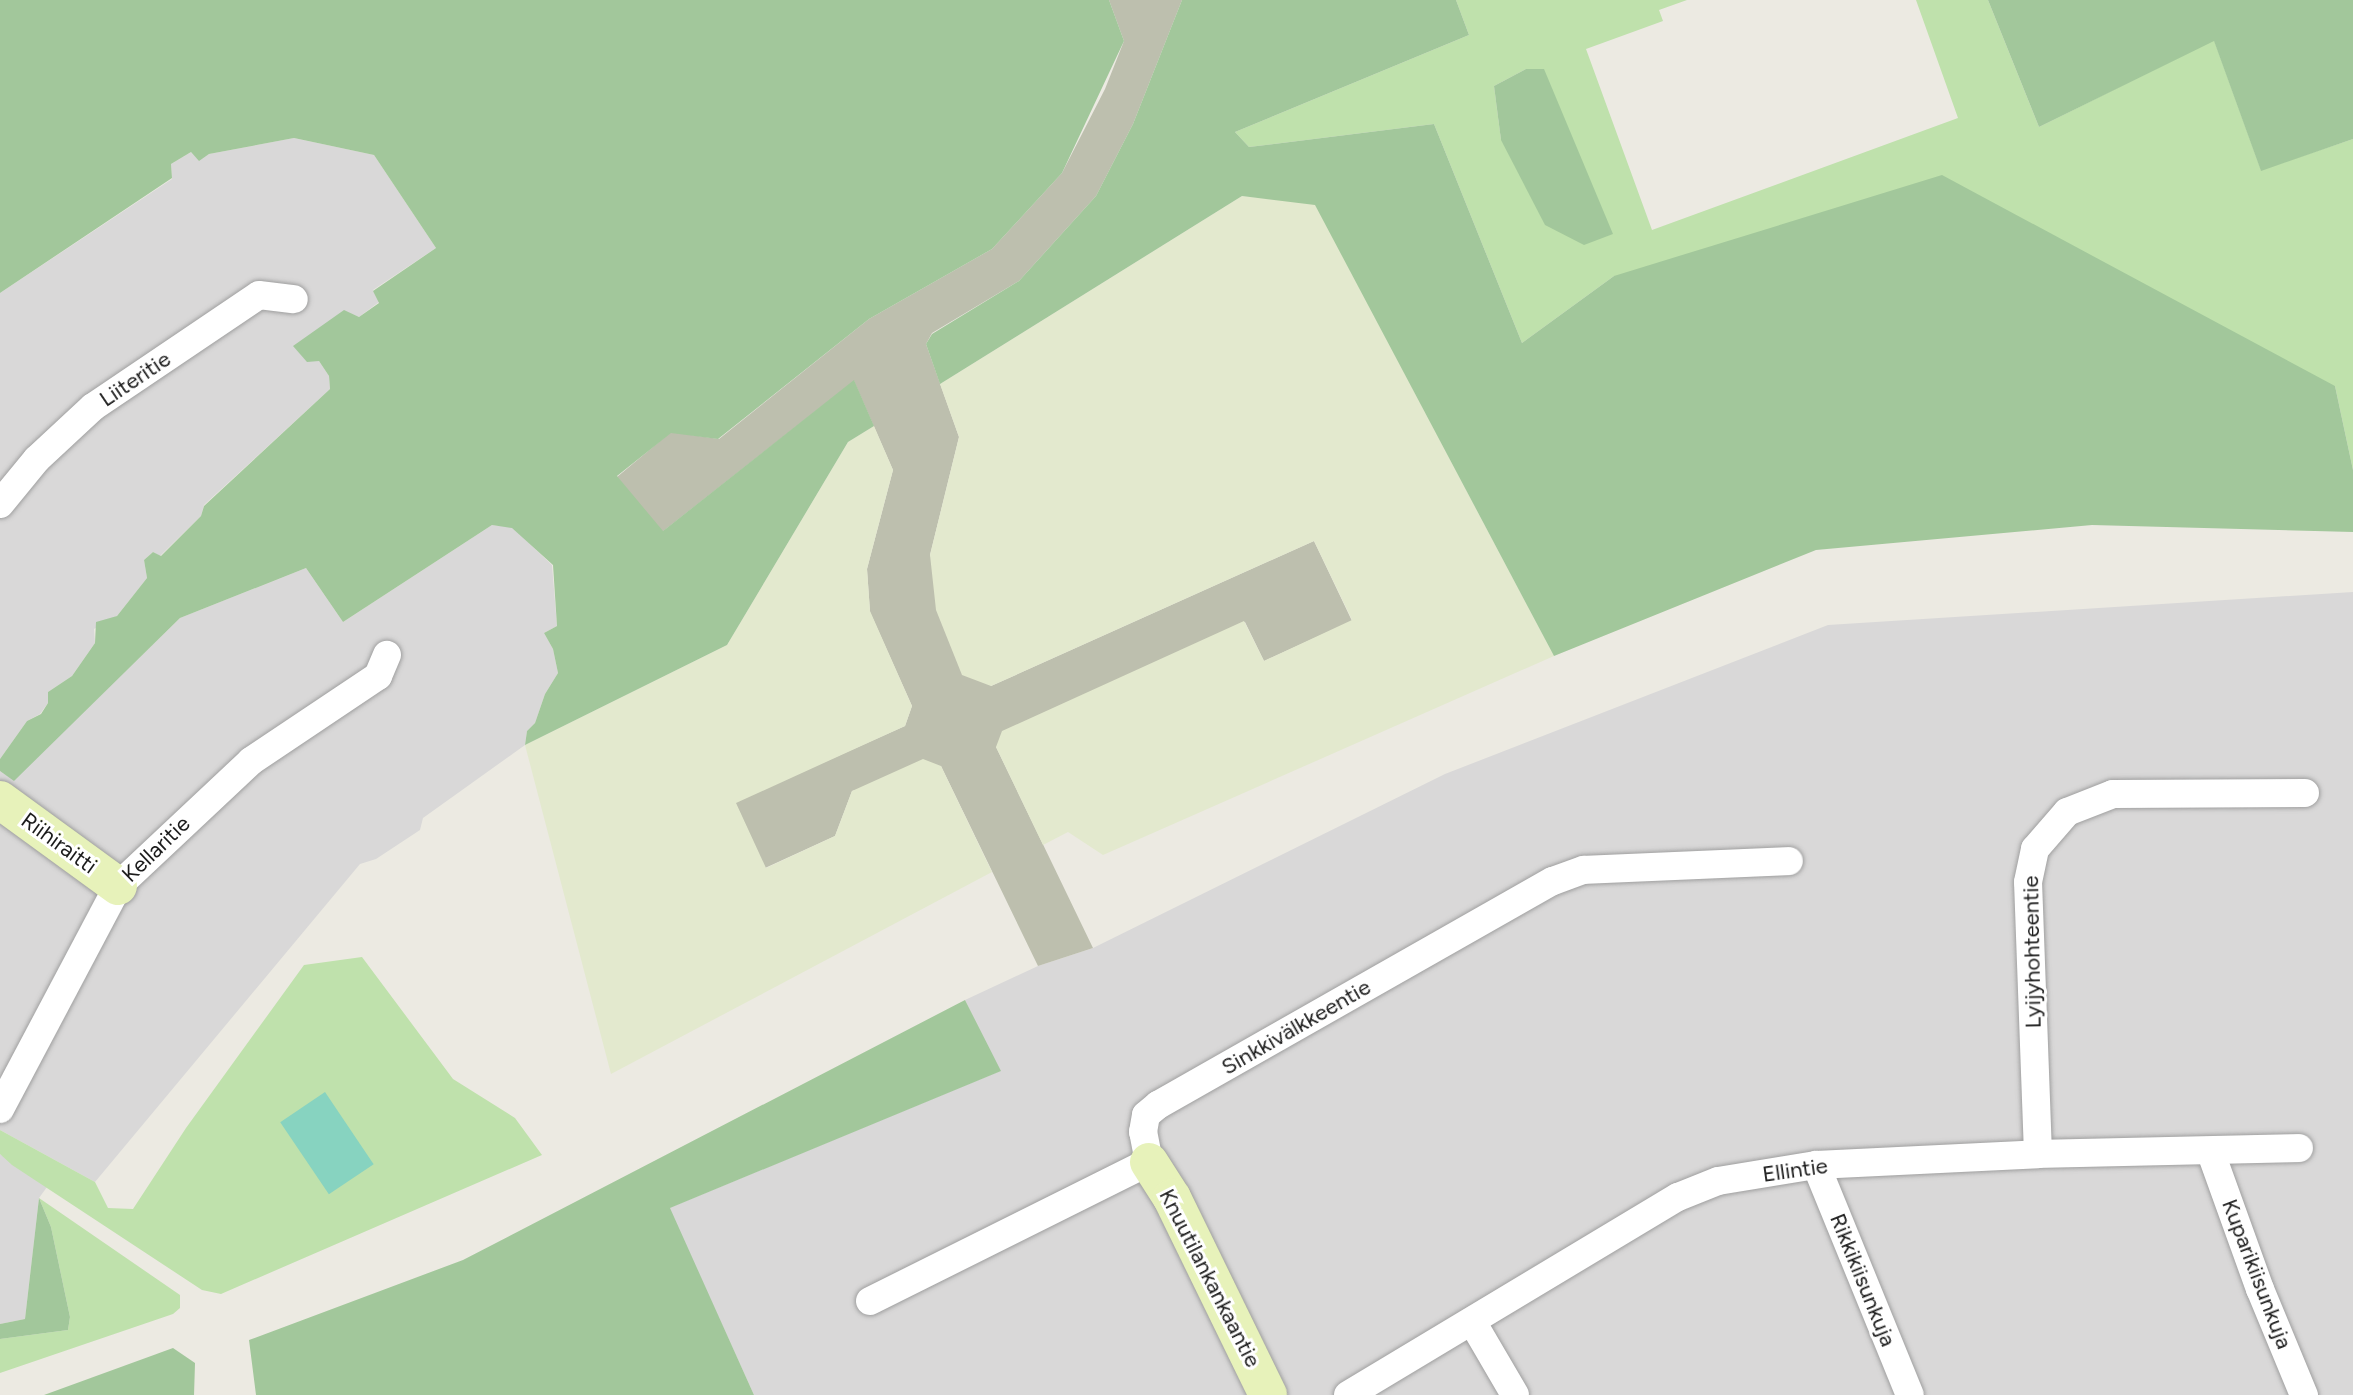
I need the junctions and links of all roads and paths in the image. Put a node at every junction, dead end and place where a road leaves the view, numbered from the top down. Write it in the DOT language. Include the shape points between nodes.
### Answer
graph roads {
  1 [pos="294,299"];
  2 [pos="0,504"];
  3 [pos="387,655"];
  4 [pos="2305,793"];
  5 [pos="0,800"];
  6 [pos="1789,861"];
  7 [pos="118,886"];
  8 [pos="0,1109"];
  9 [pos="2299,1148"];
  10 [pos="2211,1153"];
  11 [pos="2038,1154"];
  12 [pos="1149,1162"];
  13 [pos="1816,1165"];
  14 [pos="870,1301"];
  15 [pos="1473,1323"];
  16 [pos="1268,1395"];
  17 [pos="1348,1395"];
  18 [pos="1515,1395"];
  19 [pos="1910,1395"];
  20 [pos="2304,1395"];
  1 -- 2 [label="street, Liiteritie" via="259,295 93,407 37,459"];
  3 -- 7 [label="street, Kellaritie" via="378,676 251,761"];
  4 -- 11 [label="street, Lyijyhohteentie" via="2113,794 2067,812 2035,849 2028,882"];
  5 -- 7 [label="street, Riihiraitti"];
  6 -- 12 [label="street, Sinkkivälkkeentie" via="1584,870 1553,881 1158,1105 1146,1115 1143,1132"];
  7 -- 8 [label="street, Kellaritie"];
  9 -- 10 [label="street, Ellintie"];
  10 -- 11 [label="street, Ellintie"];
  10 -- 20 [label="street, Kuparikiisunkuja"];
  11 -- 13 [label="street, Ellintie"];
  12 -- 14 [label="street"];
  12 -- 16 [label="street, Knuutilankankaantie" via="1172,1198"];
  13 -- 15 [label="street, Ellintie" via="1718,1181 1678,1197"];
  13 -- 19 [label="street, Rikkikiisunkuja"];
  15 -- 17 [label="street, Ellintie"];
  15 -- 18 [label="street"];
}
